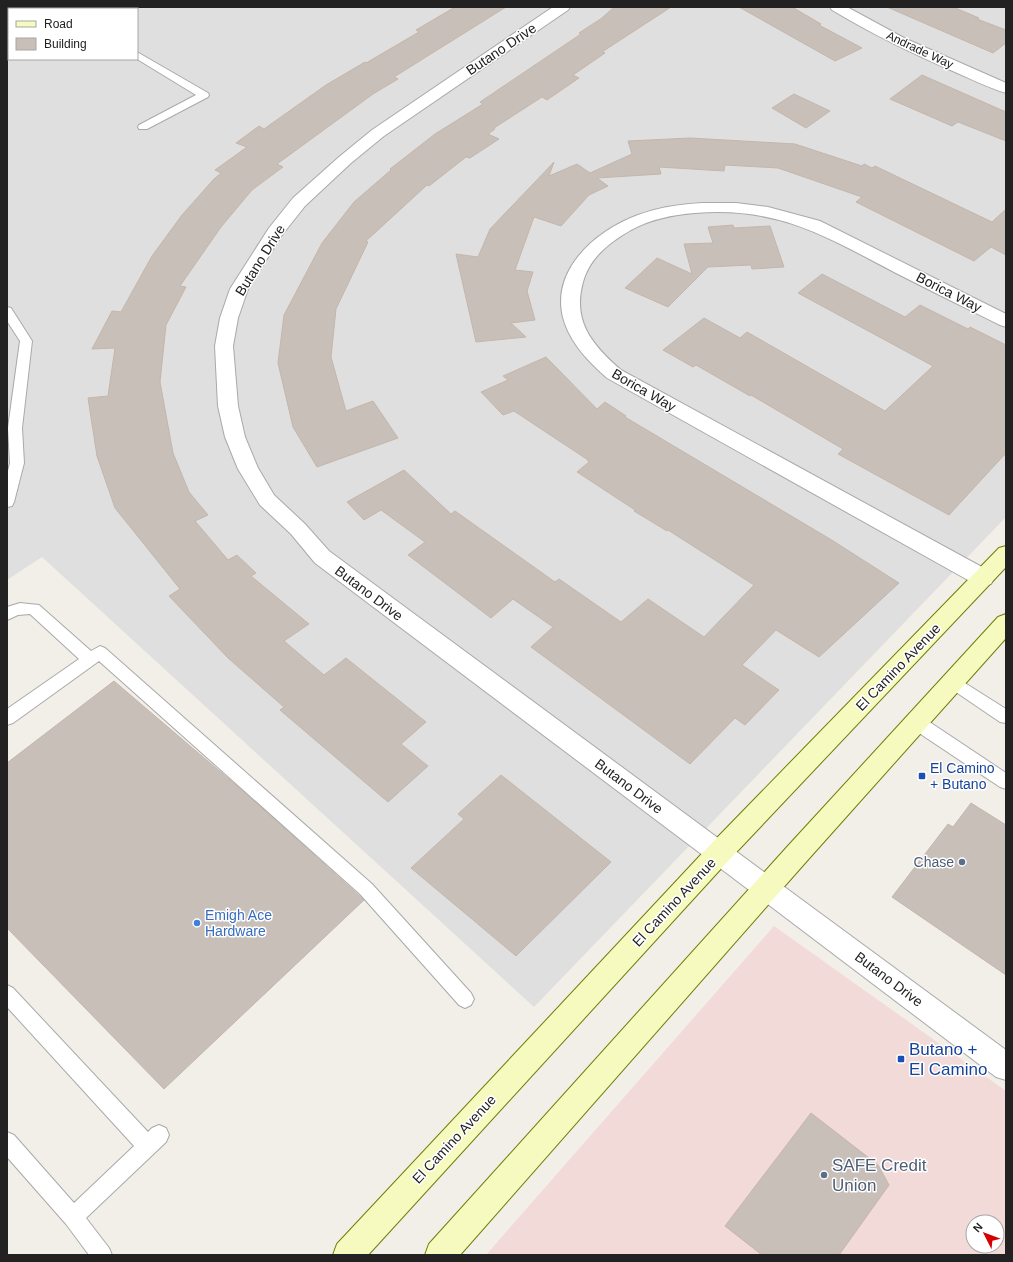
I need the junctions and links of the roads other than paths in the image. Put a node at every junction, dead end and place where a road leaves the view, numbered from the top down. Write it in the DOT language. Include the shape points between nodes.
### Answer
graph roads {
  1 [pos="563,7"];
  2 [pos="837,7"];
  3 [pos="138,56"];
  4 [pos="1006,88"];
  5 [pos="143,127"];
  6 [pos="7,311"];
  7 [pos="1006,321"];
  8 [pos="7,502"];
  9 [pos="1006,554"];
  10 [pos="983,578"];
  11 [pos="7,614"];
  12 [pos="1006,622"];
  13 [pos="90,659"];
  14 [pos="952,682"];
  15 [pos="1006,717"];
  16 [pos="7,718"];
  17 [pos="916,722"];
  18 [pos="1006,782"];
  19 [pos="719,853"];
  20 [pos="766,888"];
  21 [pos="7,994"];
  22 [pos="465,999"];
  23 [pos="1006,1067"];
  24 [pos="7,1142"];
  25 [pos="73,1217"];
  26 [pos="102,1255"];
  27 [pos="348,1255"];
  28 [pos="440,1255"];
  1 -- 19 [label="street, Butano Drive" via="378,133 299,202 275,232 239,289 229,318 224,346 228,406 248,469 267,500 298,529 322,557"];
  2 -- 4 [label="street, Andrade Way" via="923,53"];
  3 -- 5 [label="lane" via="204,94"];
  6 -- 8 [label="lane" via="26,341 15,428 17,463"];
  7 -- 10 [label="street, Borica Way" via="815,226 781,214 744,207 707,206 671,211 638,220 624,227 589,253 575,276 570,300 571,313 581,339 614,374"];
  9 -- 10 [label="main road, El Camino Avenue"];
  10 -- 19 [label="main road, El Camino Avenue"];
  11 -- 13 [label="lane" via="23,608 34,609"];
  12 -- 14 [label="main road"];
  13 -- 16 [label="lane"];
  13 -- 22 [label="lane" via="100,652 366,889"];
  14 -- 15 [label="lane"];
  14 -- 17 [label="main road"];
  17 -- 18 [label="lane"];
  17 -- 20 [label="main road"];
  19 -- 20 [label="street, Butano Drive"];
  19 -- 27 [label="main road, El Camino Avenue"];
  20 -- 23 [label="street, Butano Drive"];
  20 -- 28 [label="main road"];
  21 -- 25 [label="lane" via="153,1140"];
  24 -- 25 [label="lane"];
  25 -- 26 [label="lane"];
}
